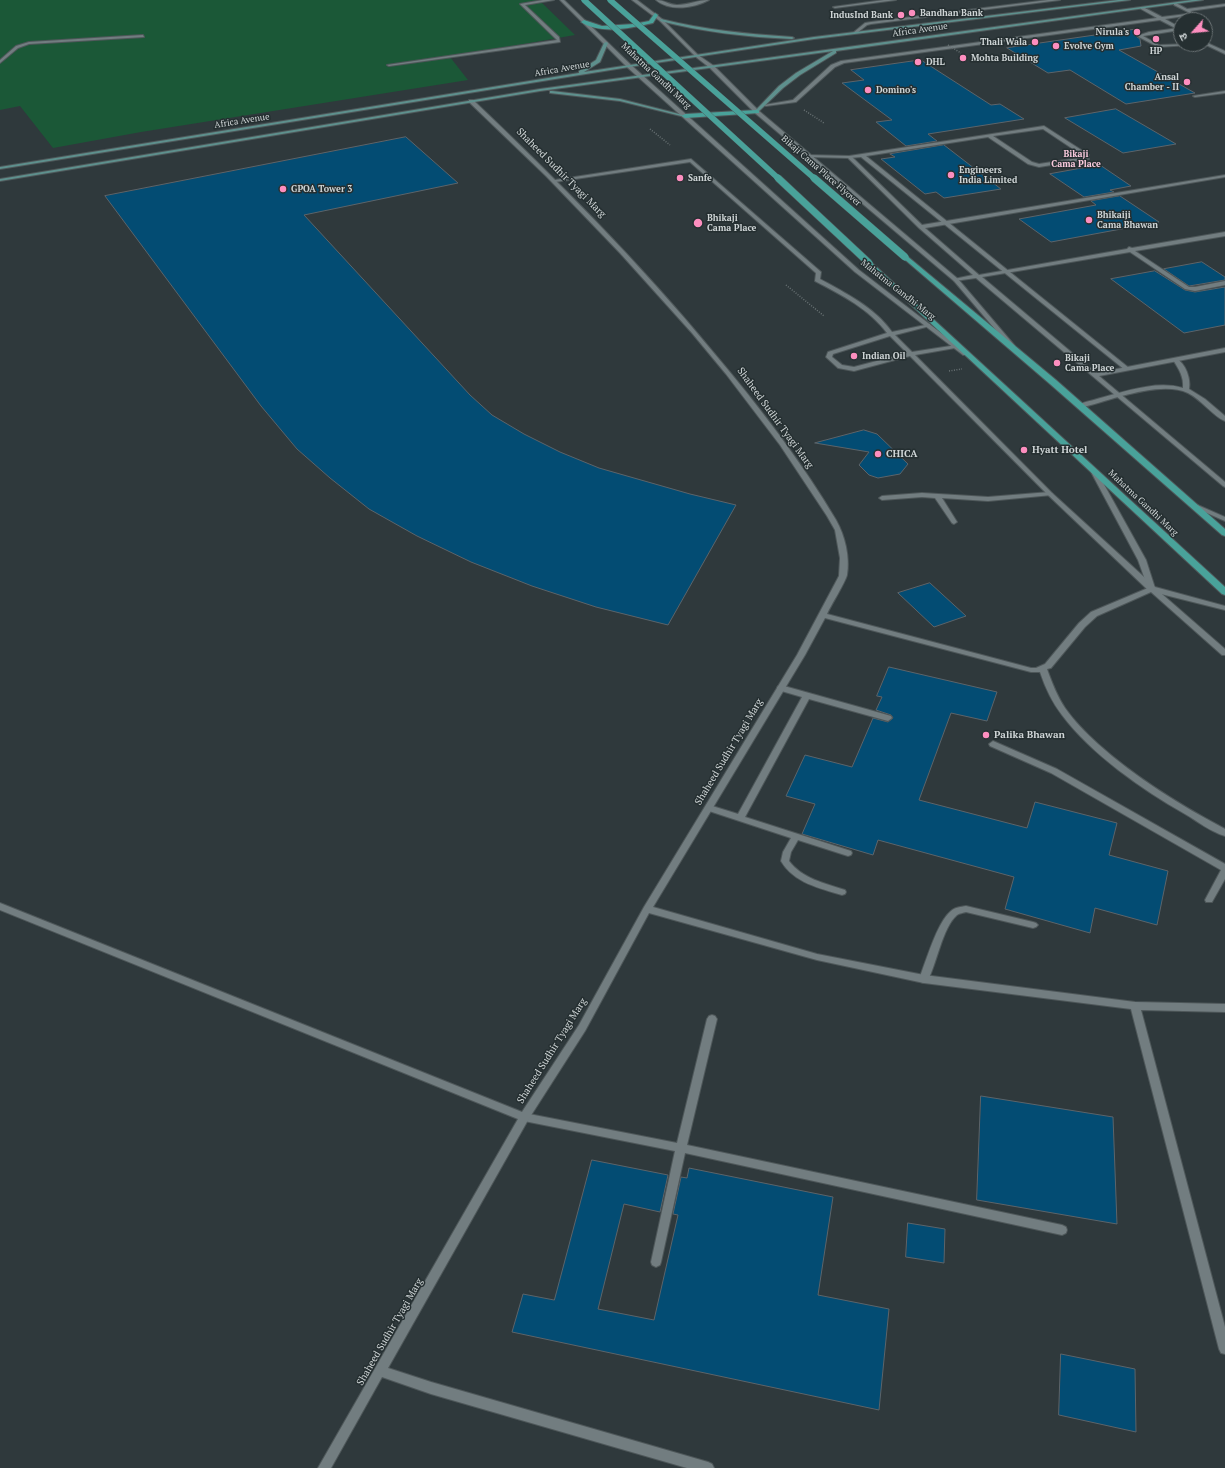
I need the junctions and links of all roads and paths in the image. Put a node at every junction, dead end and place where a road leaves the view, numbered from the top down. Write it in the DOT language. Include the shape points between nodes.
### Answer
graph roads {
  1 [pos="552,0"];
  2 [pos="562,0"];
  3 [pos="584,0"];
  4 [pos="610,0"];
  5 [pos="634,0"];
  6 [pos="658,0"];
  7 [pos="707,0"];
  8 [pos="894,0"];
  9 [pos="998,0"];
  10 [pos="1058,0"];
  11 [pos="1128,0"];
  12 [pos="1202,0"];
  13 [pos="1175,4"];
  14 [pos="1225,5"];
  15 [pos="1007,6"];
  16 [pos="835,7"];
  17 [pos="1142,8"];
  18 [pos="1187,10"];
  19 [pos="1153,14"];
  20 [pos="655,15"];
  21 [pos="1160,18"];
  22 [pos="660,20"];
  23 [pos="584,22"];
  24 [pos="1173,25"];
  25 [pos="1173,30"];
  26 [pos="856,32"];
  27 [pos="143,36"];
  28 [pos="814,38"];
  29 [pos="606,43"];
  30 [pos="948,45"];
  31 [pos="1173,45"];
  32 [pos="1213,47"];
  33 [pos="840,50"];
  34 [pos="961,53"];
  35 [pos="1225,53"];
  36 [pos="696,56"];
  37 [pos="0,62"];
  38 [pos="389,65"];
  39 [pos="630,66"];
  40 [pos="712,67"];
  41 [pos="573,76"];
  42 [pos="641,76"];
  43 [pos="540,90"];
  44 [pos="1225,92"];
  45 [pos="1195,96"];
  46 [pos="471,101"];
  47 [pos="766,105"];
  48 [pos="804,109"];
  49 [pos="757,112"];
  50 [pos="685,116"];
  51 [pos="824,123"];
  52 [pos="650,130"];
  53 [pos="990,136"];
  54 [pos="670,145"];
  55 [pos="862,155"];
  56 [pos="810,156"];
  57 [pos="849,157"];
  58 [pos="0,168"];
  59 [pos="1225,176"];
  60 [pos="0,180"];
  61 [pos="555,181"];
  62 [pos="946,223"];
  63 [pos="921,227"];
  64 [pos="1225,234"];
  65 [pos="1129,249"];
  66 [pos="1005,271"];
  67 [pos="977,276"];
  68 [pos="956,280"];
  69 [pos="1225,283"];
  70 [pos="786,285"];
  71 [pos="824,316"];
  72 [pos="928,325"];
  73 [pos="891,334"];
  74 [pos="955,346"];
  75 [pos="1225,350"];
  76 [pos="911,354"];
  77 [pos="1020,355"];
  78 [pos="1176,360"];
  79 [pos="978,364"];
  80 [pos="1127,369"];
  81 [pos="1094,375"];
  82 [pos="1186,390"];
  83 [pos="1119,396"];
  84 [pos="1080,406"];
  85 [pos="1225,419"];
  86 [pos="1093,470"];
  87 [pos="1225,485"];
  88 [pos="1050,494"];
  89 [pos="937,496"];
  90 [pos="882,498"];
  91 [pos="1193,505"];
  92 [pos="1225,519"];
  93 [pos="954,522"];
  94 [pos="1225,533"];
  95 [pos="1152,589"];
  96 [pos="1225,592"];
  97 [pos="1225,608"];
  98 [pos="823,615"];
  99 [pos="1225,653"];
  100 [pos="1043,669"];
  101 [pos="781,688"];
  102 [pos="807,696"];
  103 [pos="888,718"];
  104 [pos="993,744"];
  105 [pos="709,808"];
  106 [pos="740,818"];
  107 [pos="1225,833"];
  108 [pos="796,836"];
  109 [pos="848,853"];
  110 [pos="1225,868"];
  111 [pos="1225,871"];
  112 [pos="842,892"];
  113 [pos="1209,900"];
  114 [pos="0,906"];
  115 [pos="647,909"];
  116 [pos="1033,925"];
  117 [pos="924,979"];
  118 [pos="1135,1006"];
  119 [pos="1225,1008"];
  120 [pos="712,1020"];
  121 [pos="524,1117"];
  122 [pos="681,1148"];
  123 [pos="1062,1230"];
  124 [pos="656,1262"];
  125 [pos="1225,1349"];
  126 [pos="380,1371"];
  127 [pos="324,1468"];
  128 [pos="708,1468"];
  1 -- 38 [label="street" via="522,4 559,40"];
  2 -- 23 [label="street, Mahatma Gandhi Marg"];
  3 -- 79 [label="main road, bridge"];
  4 -- 77 [label="main road, Bikaji Cama Place Flyover, bridge"];
  5 -- 20 [label="street"];
  6 -- 7 [label="street" via="665,6 674,6"];
  8 -- 16 [label="street"];
  9 -- 15 [label="street"];
  10 -- 15 [label="street"];
  11 -- 26 [label="main road, Africa Avenue"];
  12 -- 13 [label="main road, Africa Avenue"];
  13 -- 17 [label="main road, Africa Avenue"];
  13 -- 18 [label="street"];
  14 -- 18 [label="street"];
  15 -- 26 [label="street" via="870,23"];
  17 -- 19 [label="street"];
  17 -- 33 [label="main road, Africa Avenue"];
  18 -- 19 [label="street"];
  18 -- 21 [label="street" via="1195,14"];
  19 -- 21 [label="street"];
  20 -- 22 [label="street"];
  20 -- 23 [label="main road" via="651,22 626,26 602,28"];
  21 -- 24 [label="street"];
  21 -- 47 [label="street" via="843,62 833,66 794,101"];
  22 -- 28 [label="main road" via="686,27 747,36"];
  22 -- 36 [label="street"];
  23 -- 29 [label="street, Mahatma Gandhi Marg"];
  25 -- 31 [label="street" via="1139,36 1158,46"];
  26 -- 28 [label="main road, Africa Avenue"];
  27 -- 37 [label="street" via="29,43 17,47"];
  28 -- 36 [label="main road, Africa Avenue"];
  29 -- 39 [label="street, Mahatma Gandhi Marg"];
  29 -- 41 [label="main road" via="598,61"];
  30 -- 34 [label="path, bridge"];
  32 -- 35 [label="street"];
  33 -- 40 [label="main road, Africa Avenue"];
  33 -- 47 [label="main road" via="798,74 781,87"];
  36 -- 39 [label="main road, Africa Avenue"];
  36 -- 40 [label="street"];
  39 -- 41 [label="main road, Africa Avenue"];
  39 -- 42 [label="street, Mahatma Gandhi Marg"];
  40 -- 42 [label="main road, Africa Avenue"];
  40 -- 49 [label="street"];
  41 -- 58 [label="main road, Africa Avenue"];
  42 -- 43 [label="main road, Africa Avenue"];
  42 -- 50 [label="street, Mahatma Gandhi Marg"];
  43 -- 46 [label="main road, Africa Avenue"];
  43 -- 50 [label="main road" via="620,100"];
  44 -- 45 [label="street"];
  46 -- 60 [label="main road, Africa Avenue"];
  46 -- 61 [label="street, Shaheed Sudhir Tyagi Marg"];
  47 -- 49 [label="main road"];
  48 -- 51 [label="path"];
  49 -- 50 [label="main road"];
  49 -- 56 [label="street"];
  50 -- 72 [label="street, Mahatma Gandhi Marg" via="857,271"];
  52 -- 54 [label="path"];
  53 -- 53 [label="street" via="1044,126 1087,156 1039,166 1030,163"];
  53 -- 55 [label="street"];
  55 -- 57 [label="street"];
  55 -- 62 [label="street"];
  56 -- 57 [label="street"];
  56 -- 68 [label="street"];
  57 -- 63 [label="street"];
  59 -- 62 [label="street"];
  61 -- 73 [label="street" via="691,160 819,273 817,280 853,300 883,322"];
  61 -- 98 [label="street, Shaheed Sudhir Tyagi Marg" via="616,243 730,375 787,449 831,518 838,530 844,564 843,576"];
  62 -- 63 [label="street"];
  62 -- 66 [label="street"];
  63 -- 67 [label="street"];
  64 -- 65 [label="street"];
  65 -- 66 [label="street"];
  65 -- 69 [label="street" via="1187,288 1195,289"];
  66 -- 67 [label="street"];
  66 -- 80 [label="street"];
  67 -- 68 [label="street"];
  67 -- 81 [label="street"];
  68 -- 77 [label="street"];
  70 -- 71 [label="path"];
  72 -- 73 [label="street"];
  72 -- 74 [label="street, Mahatma Gandhi Marg"];
  73 -- 76 [label="street"];
  73 -- 76 [label="street" via="832,352 828,356 840,367 854,369"];
  74 -- 76 [label="street"];
  74 -- 79 [label="street, Mahatma Gandhi Marg"];
  75 -- 78 [label="street"];
  76 -- 88 [label="street"];
  77 -- 84 [label="main road"];
  78 -- 80 [label="street"];
  78 -- 82 [label="street" via="1183,370"];
  79 -- 86 [label="main road, Mahatma Gandhi Marg"];
  80 -- 81 [label="street"];
  81 -- 83 [label="street"];
  82 -- 83 [label="street" via="1169,386"];
  82 -- 85 [label="street"];
  83 -- 84 [label="street"];
  83 -- 87 [label="street"];
  84 -- 91 [label="main road"];
  86 -- 95 [label="street" via="1142,560"];
  86 -- 96 [label="main road, Mahatma Gandhi Marg"];
  88 -- 89 [label="street" via="988,499"];
  88 -- 95 [label="street"];
  89 -- 90 [label="street"];
  89 -- 93 [label="street"];
  91 -- 92 [label="street"];
  91 -- 94 [label="main road"];
  95 -- 97 [label="street"];
  95 -- 99 [label="street"];
  95 -- 100 [label="street" via="1094,614 1051,664"];
  98 -- 100 [label="street" via="1031,670"];
  98 -- 101 [label="street, Shaheed Sudhir Tyagi Marg"];
  100 -- 107 [label="street" via="1051,691 1069,719 1102,752 1148,787"];
  101 -- 102 [label="street"];
  101 -- 105 [label="street, Shaheed Sudhir Tyagi Marg"];
  102 -- 103 [label="street"];
  102 -- 106 [label="street"];
  104 -- 110 [label="street" via="1054,771"];
  105 -- 106 [label="street"];
  105 -- 115 [label="street, Shaheed Sudhir Tyagi Marg"];
  106 -- 108 [label="street"];
  108 -- 109 [label="street"];
  108 -- 112 [label="street" via="785,861 790,870 800,878"];
  111 -- 113 [label="street"];
  114 -- 121 [label="street"];
  115 -- 117 [label="street" via="817,957"];
  115 -- 121 [label="street, Shaheed Sudhir Tyagi Marg" via="582,1028"];
  116 -- 117 [label="street" via="966,909 959,910 954,913 947,925"];
  117 -- 118 [label="street"];
  118 -- 119 [label="street"];
  118 -- 125 [label="street"];
  120 -- 122 [label="street"];
  121 -- 122 [label="street"];
  121 -- 126 [label="street, Shaheed Sudhir Tyagi Marg"];
  122 -- 123 [label="street"];
  122 -- 124 [label="street"];
  126 -- 127 [label="street, Shaheed Sudhir Tyagi Marg"];
  126 -- 128 [label="street"];
}
